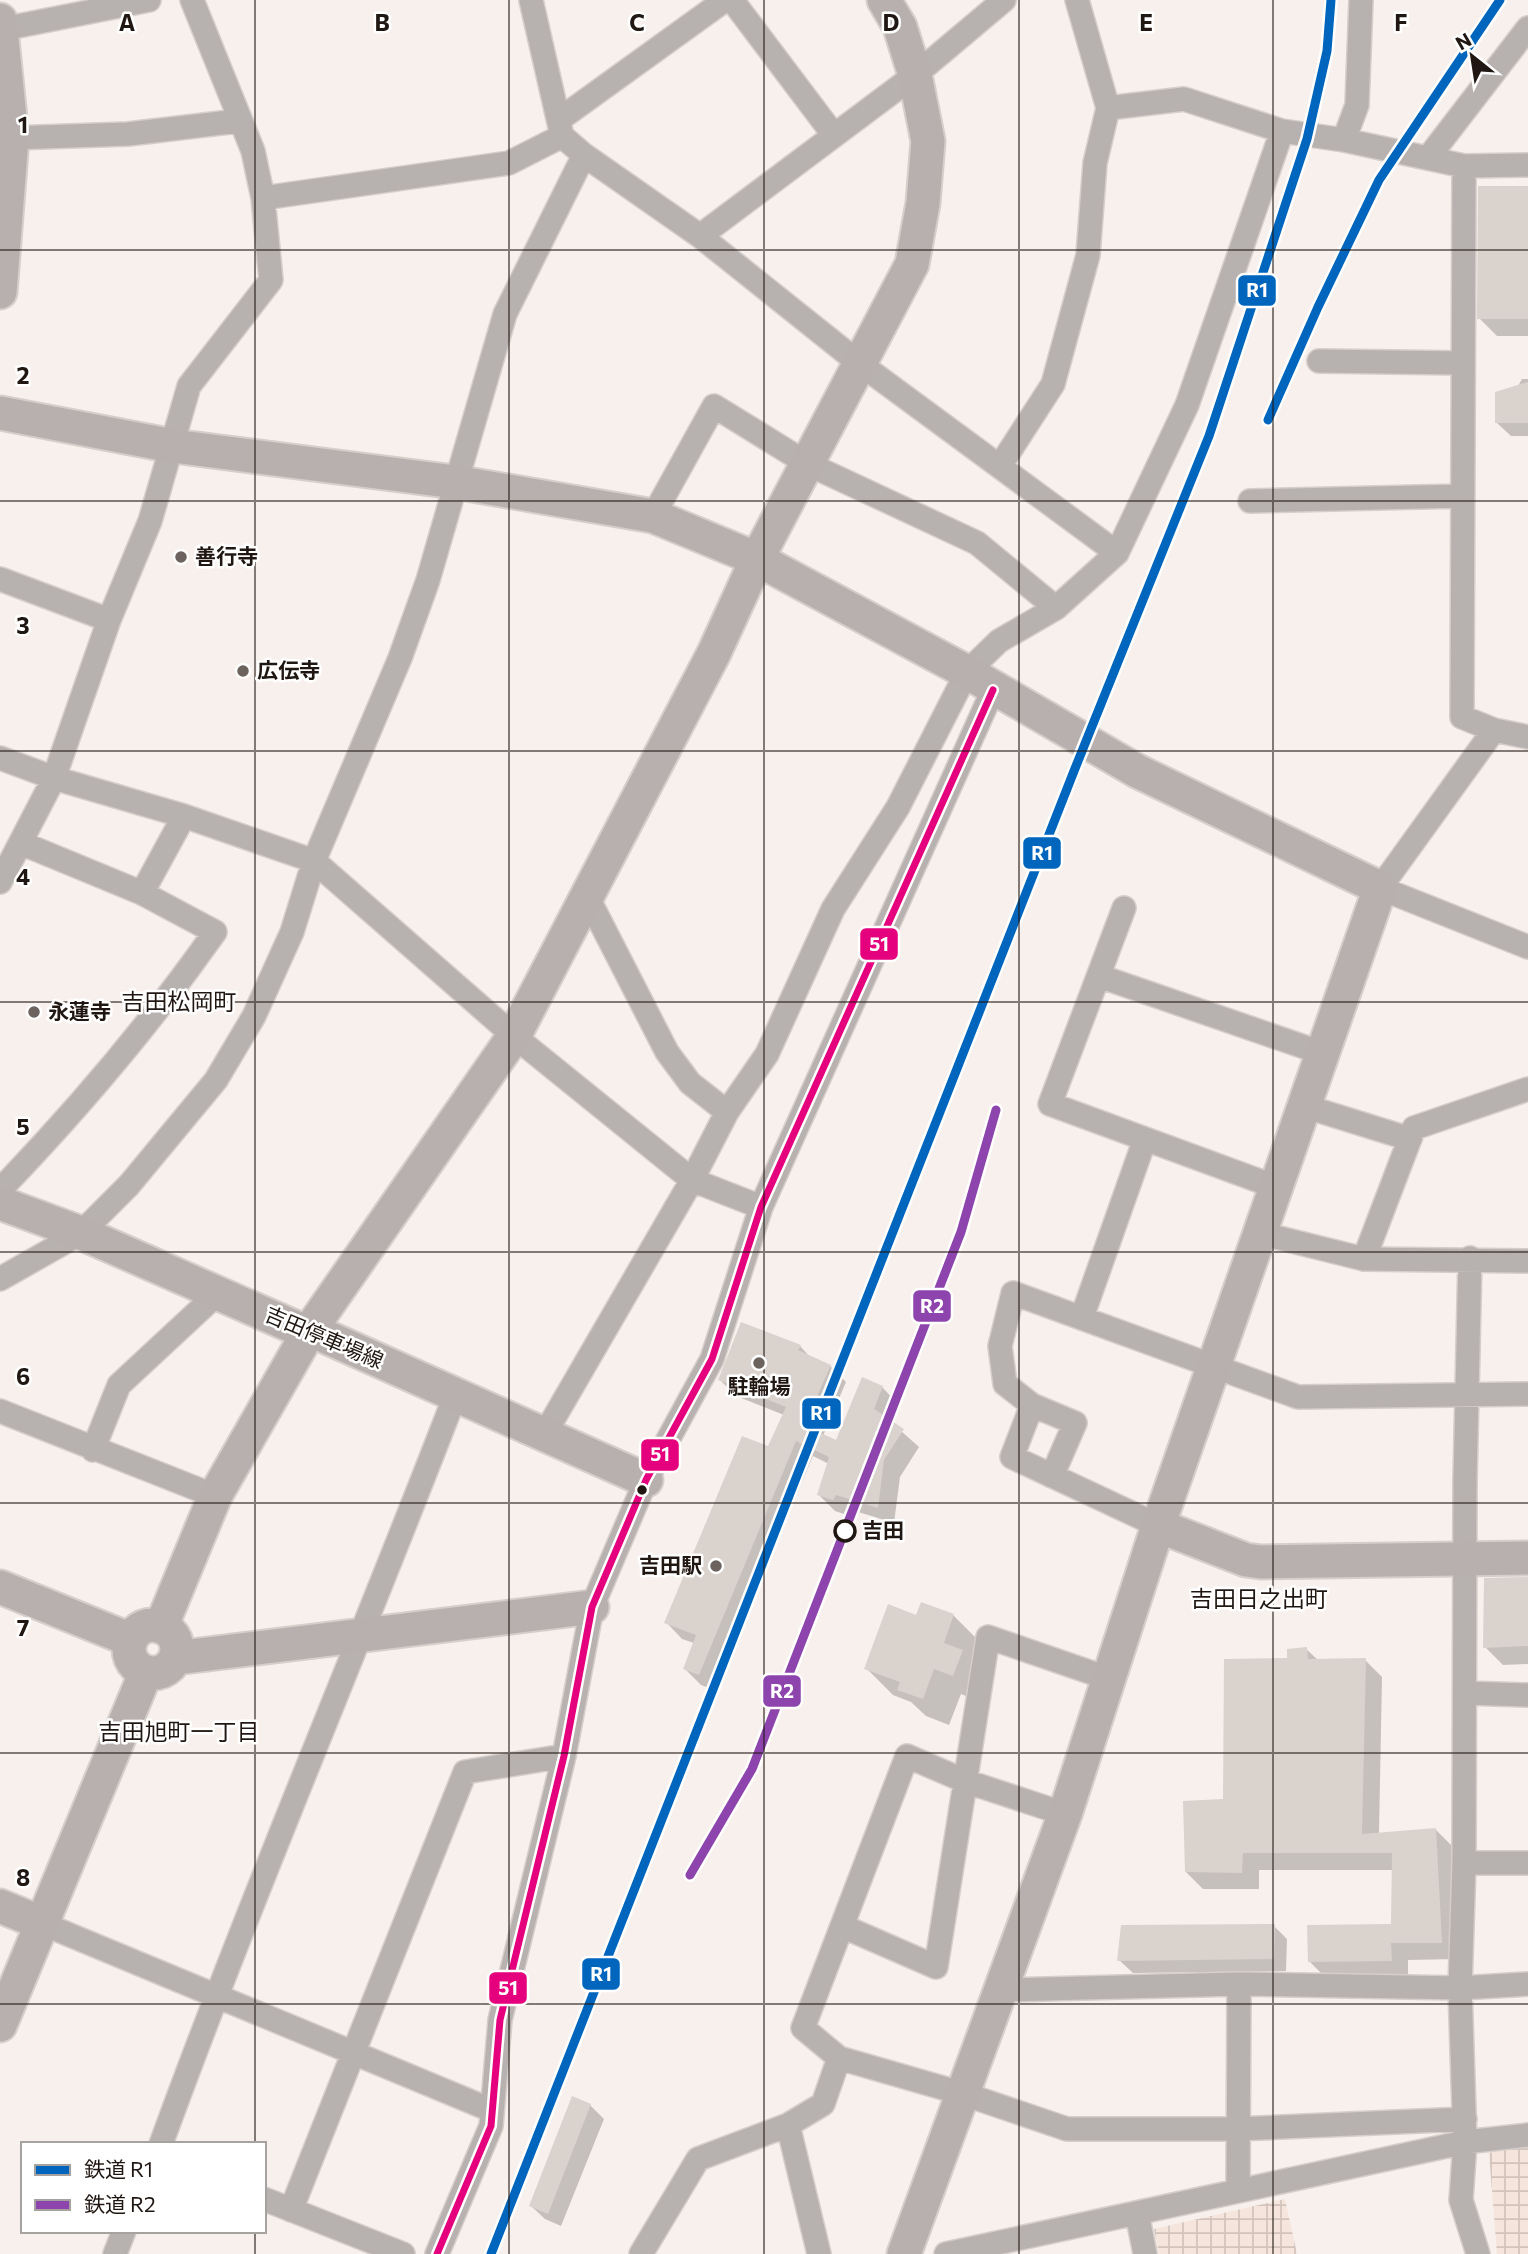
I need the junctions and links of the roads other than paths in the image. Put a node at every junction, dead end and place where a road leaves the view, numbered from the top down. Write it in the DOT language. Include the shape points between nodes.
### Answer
graph roads {
  1 [pos="149,0"];
  2 [pos="192,0"];
  3 [pos="531,0"];
  4 [pos="725,0"];
  5 [pos="732,0"];
  6 [pos="884,0"];
  7 [pos="1004,0"];
  8 [pos="1077,0"];
  9 [pos="1361,0"];
  10 [pos="1,25"];
  11 [pos="1528,28"];
  12 [pos="915,75"];
  13 [pos="1108,108"];
  14 [pos="239,121"];
  15 [pos="561,128"];
  16 [pos="1282,131"];
  17 [pos="833,134"];
  18 [pos="12,138"];
  19 [pos="1344,139"];
  20 [pos="584,155"];
  21 [pos="1428,158"];
  22 [pos="1528,165"];
  23 [pos="1464,166"];
  24 [pos="263,198"];
  25 [pos="701,236"];
  26 [pos="0,292"];
  27 [pos="1319,361"];
  28 [pos="859,363"];
  29 [pos="1462,363"];
  30 [pos="0,413"];
  31 [pos="173,446"];
  32 [pos="808,464"];
  33 [pos="1000,466"];
  34 [pos="456,482"];
  35 [pos="1462,496"];
  36 [pos="1250,501"];
  37 [pos="653,516"];
  38 [pos="1117,553"];
  39 [pos="757,559"];
  40 [pos="0,579"];
  41 [pos="1056,608"];
  42 [pos="109,621"];
  43 [pos="980,681"];
  44 [pos="1494,730"];
  45 [pos="1528,737"];
  46 [pos="0,758"];
  47 [pos="54,778"];
  48 [pos="184,816"];
  49 [pos="21,843"];
  50 [pos="314,861"];
  51 [pos="0,882"];
  52 [pos="1380,888"];
  53 [pos="142,893"];
  54 [pos="588,898"];
  55 [pos="1124,908"];
  56 [pos="1528,947"];
  57 [pos="1099,976"];
  58 [pos="514,1036"];
  59 [pos="1322,1053"];
  60 [pos="1528,1089"];
  61 [pos="1304,1106"];
  62 [pos="727,1112"];
  63 [pos="1145,1139"];
  64 [pos="1410,1139"];
  65 [pos="692,1180"];
  66 [pos="1276,1187"];
  67 [pos="0,1190"];
  68 [pos="0,1203"];
  69 [pos="761,1207"];
  70 [pos="81,1233"];
  71 [pos="1259,1233"];
  72 [pos="1470,1258"];
  73 [pos="1364,1259"];
  74 [pos="1528,1261"];
  75 [pos="0,1279"];
  76 [pos="218,1293"];
  77 [pos="1082,1317"];
  78 [pos="308,1333"];
  79 [pos="1214,1365"];
  80 [pos="1468,1393"];
  81 [pos="1528,1394"];
  82 [pos="455,1396"];
  83 [pos="1032,1405"];
  84 [pos="0,1411"];
  85 [pos="544,1435"];
  86 [pos="93,1450"];
  87 [pos="1052,1476"];
  88 [pos="646,1480"];
  89 [pos="215,1496"];
  90 [pos="1158,1526"];
  91 [pos="1528,1558"];
  92 [pos="1466,1560"];
  93 [pos="0,1587"];
  94 [pos="592,1608"];
  95 [pos="146,1634"];
  96 [pos="363,1637"];
  97 [pos="175,1658"];
  98 [pos="146,1672"];
  99 [pos="1110,1679"];
  100 [pos="1465,1693"];
  101 [pos="1528,1695"];
  102 [pos="564,1756"];
  103 [pos="965,1781"];
  104 [pos="1065,1814"];
  105 [pos="1464,1863"];
  106 [pos="1528,1863"];
  107 [pos="0,1906"];
  108 [pos="41,1923"];
  109 [pos="842,1926"];
  110 [pos="1239,1984"];
  111 [pos="1528,1984"];
  112 [pos="1460,1988"];
  113 [pos="1002,1990"];
  114 [pos="215,1997"];
  115 [pos="0,2025"];
  116 [pos="352,2053"];
  117 [pos="839,2058"];
  118 [pos="964,2094"];
  119 [pos="491,2110"];
  120 [pos="788,2125"];
  121 [pos="1237,2129"];
  122 [pos="1465,2131"];
  123 [pos="1528,2134"];
  124 [pos="162,2142"];
  125 [pos="1238,2191"];
  126 [pos="266,2200"];
  127 [pos="291,2210"];
  128 [pos="1137,2213"];
  129 [pos="123,2233"];
  130 [pos="115,2254"];
  131 [pos="403,2254"];
  132 [pos="437,2254"];
  133 [pos="641,2254"];
  134 [pos="819,2254"];
  135 [pos="904,2254"];
  136 [pos="946,2254"];
  137 [pos="1145,2254"];
  138 [pos="1478,2254"];
  1 -- 10 [label="street"];
  2 -- 14 [label="street"];
  3 -- 15 [label="street"];
  4 -- 15 [label="street"];
  5 -- 17 [label="street"];
  6 -- 12 [label="street" via="900,27"];
  7 -- 12 [label="street"];
  8 -- 13 [label="street"];
  9 -- 19 [label="street" via="1357,105"];
  10 -- 18 [label="street"];
  11 -- 21 [label="street"];
  12 -- 17 [label="street"];
  12 -- 28 [label="street" via="928,141 912,264"];
  13 -- 16 [label="street" via="1184,99"];
  13 -- 33 [label="street" via="1095,163 1088,255 1053,384"];
  14 -- 18 [label="street" via="128,134"];
  14 -- 24 [label="street" via="253,151"];
  15 -- 20 [label="street"];
  15 -- 24 [label="street" via="509,163"];
  16 -- 19 [label="street"];
  16 -- 38 [label="street" via="1187,405"];
  17 -- 25 [label="street"];
  18 -- 26 [label="street"];
  19 -- 21 [label="street"];
  20 -- 25 [label="street"];
  20 -- 34 [label="street" via="505,314"];
  21 -- 23 [label="street"];
  22 -- 23 [label="street"];
  23 -- 29 [label="street"];
  24 -- 31 [label="street" via="271,280 189,386"];
  25 -- 28 [label="street"];
  27 -- 29 [label="street"];
  28 -- 32 [label="street"];
  28 -- 33 [label="street"];
  29 -- 35 [label="street"];
  30 -- 31 [label="street"];
  31 -- 34 [label="street"];
  31 -- 42 [label="street" via="150,521"];
  32 -- 37 [label="street" via="714,406"];
  32 -- 39 [label="street"];
  32 -- 41 [label="street" via="977,543"];
  33 -- 38 [label="street"];
  34 -- 37 [label="street"];
  34 -- 50 [label="street" via="400,659"];
  35 -- 36 [label="street"];
  35 -- 44 [label="street" via="1462,716"];
  37 -- 39 [label="street"];
  38 -- 41 [label="street"];
  39 -- 43 [label="street"];
  39 -- 54 [label="street" via="715,653"];
  40 -- 42 [label="street"];
  41 -- 43 [label="street" via="999,642"];
  42 -- 47 [label="street"];
  43 -- 52 [label="street" via="1137,771"];
  43 -- 62 [label="street" via="833,909 766,1054"];
  43 -- 69 [label="street"];
  44 -- 45 [label="street"];
  44 -- 52 [label="street"];
  46 -- 47 [label="street"];
  47 -- 48 [label="street"];
  47 -- 49 [label="street"];
  48 -- 50 [label="street"];
  48 -- 53 [label="street"];
  49 -- 51 [label="street"];
  49 -- 53 [label="street"];
  50 -- 58 [label="street"];
  50 -- 70 [label="street" via="292,932 254,1016 216,1080 129,1185"];
  52 -- 56 [label="street"];
  52 -- 59 [label="street"];
  53 -- 67 [label="street" via="215,932 182,979 51,1137"];
  54 -- 58 [label="street"];
  54 -- 62 [label="street" via="667,1052 690,1083"];
  55 -- 57 [label="street"];
  57 -- 59 [label="street"];
  57 -- 63 [label="street" via="1051,1104"];
  58 -- 65 [label="street"];
  58 -- 78 [label="street"];
  59 -- 61 [label="street"];
  60 -- 64 [label="street" via="1414,1128"];
  61 -- 64 [label="street"];
  61 -- 66 [label="street"];
  62 -- 65 [label="street"];
  63 -- 66 [label="street"];
  63 -- 77 [label="street"];
  64 -- 73 [label="street"];
  65 -- 69 [label="street"];
  65 -- 85 [label="street"];
  66 -- 71 [label="street"];
  68 -- 70 [label="street, 吉田停車場線"];
  69 -- 88 [label="street" via="712,1359"];
  70 -- 75 [label="street"];
  70 -- 76 [label="street, 吉田停車場線"];
  71 -- 73 [label="street"];
  71 -- 79 [label="street"];
  72 -- 73 [label="street"];
  72 -- 74 [label="street"];
  72 -- 80 [label="street"];
  76 -- 78 [label="street, 吉田停車場線"];
  76 -- 86 [label="street" via="119,1385"];
  77 -- 79 [label="street"];
  77 -- 83 [label="street" via="1013,1293 1000,1346 1005,1384"];
  78 -- 82 [label="street, 吉田停車場線" via="322,1335"];
  78 -- 89 [label="street"];
  79 -- 80 [label="street" via="1298,1396"];
  79 -- 90 [label="street"];
  80 -- 81 [label="street"];
  80 -- 92 [label="street"];
  82 -- 85 [label="street, 吉田停車場線"];
  82 -- 96 [label="street"];
  83 -- 87 [label="street" via="1012,1457"];
  83 -- 87 [label="street" via="1075,1423"];
  84 -- 86 [label="street"];
  85 -- 88 [label="street, 吉田停車場線"];
  86 -- 89 [label="street"];
  87 -- 90 [label="street"];
  88 -- 94 [label="street"];
  89 -- 95 [label="street"];
  90 -- 92 [label="street" via="1261,1562"];
  90 -- 99 [label="street"];
  91 -- 92 [label="street"];
  92 -- 100 [label="street"];
  93 -- 95 [label="street"];
  94 -- 96 [label="street"];
  94 -- 102 [label="street"];
  95 -- 97 [label="street" via="175,1639"];
  95 -- 98 [label="street" via="130,1656"];
  96 -- 97 [label="street"];
  96 -- 114 [label="street"];
  97 -- 98 [label="street" via="161,1672"];
  98 -- 108 [label="street"];
  99 -- 103 [label="street" via="988,1637"];
  99 -- 104 [label="street"];
  100 -- 101 [label="street"];
  100 -- 105 [label="street"];
  102 -- 116 [label="street" via="465,1772"];
  102 -- 119 [label="street" via="500,2020"];
  103 -- 104 [label="street"];
  103 -- 109 [label="street" via="907,1756"];
  103 -- 109 [label="street" via="936,1967"];
  104 -- 113 [label="street"];
  105 -- 106 [label="street"];
  105 -- 112 [label="street"];
  107 -- 108 [label="street"];
  108 -- 114 [label="street"];
  108 -- 115 [label="street"];
  109 -- 117 [label="street" via="803,2028"];
  110 -- 112 [label="street"];
  110 -- 113 [label="street"];
  110 -- 121 [label="street"];
  111 -- 112 [label="street"];
  112 -- 122 [label="street"];
  113 -- 118 [label="street"];
  114 -- 116 [label="street"];
  114 -- 124 [label="street"];
  116 -- 119 [label="street"];
  116 -- 127 [label="street"];
  117 -- 118 [label="street"];
  117 -- 120 [label="street" via="823,2104"];
  118 -- 121 [label="street" via="1067,2129"];
  118 -- 135 [label="street"];
  119 -- 132 [label="street" via="491,2126"];
  120 -- 133 [label="street" via="698,2158"];
  120 -- 134 [label="street"];
  121 -- 122 [label="street"];
  121 -- 125 [label="street"];
  122 -- 123 [label="street"];
  122 -- 125 [label="street"];
  122 -- 138 [label="street" via="1461,2200"];
  125 -- 128 [label="street"];
  126 -- 127 [label="street"];
  127 -- 131 [label="street"];
  128 -- 136 [label="street"];
  128 -- 137 [label="street"];
  129 -- 130 [label="street"];
}
